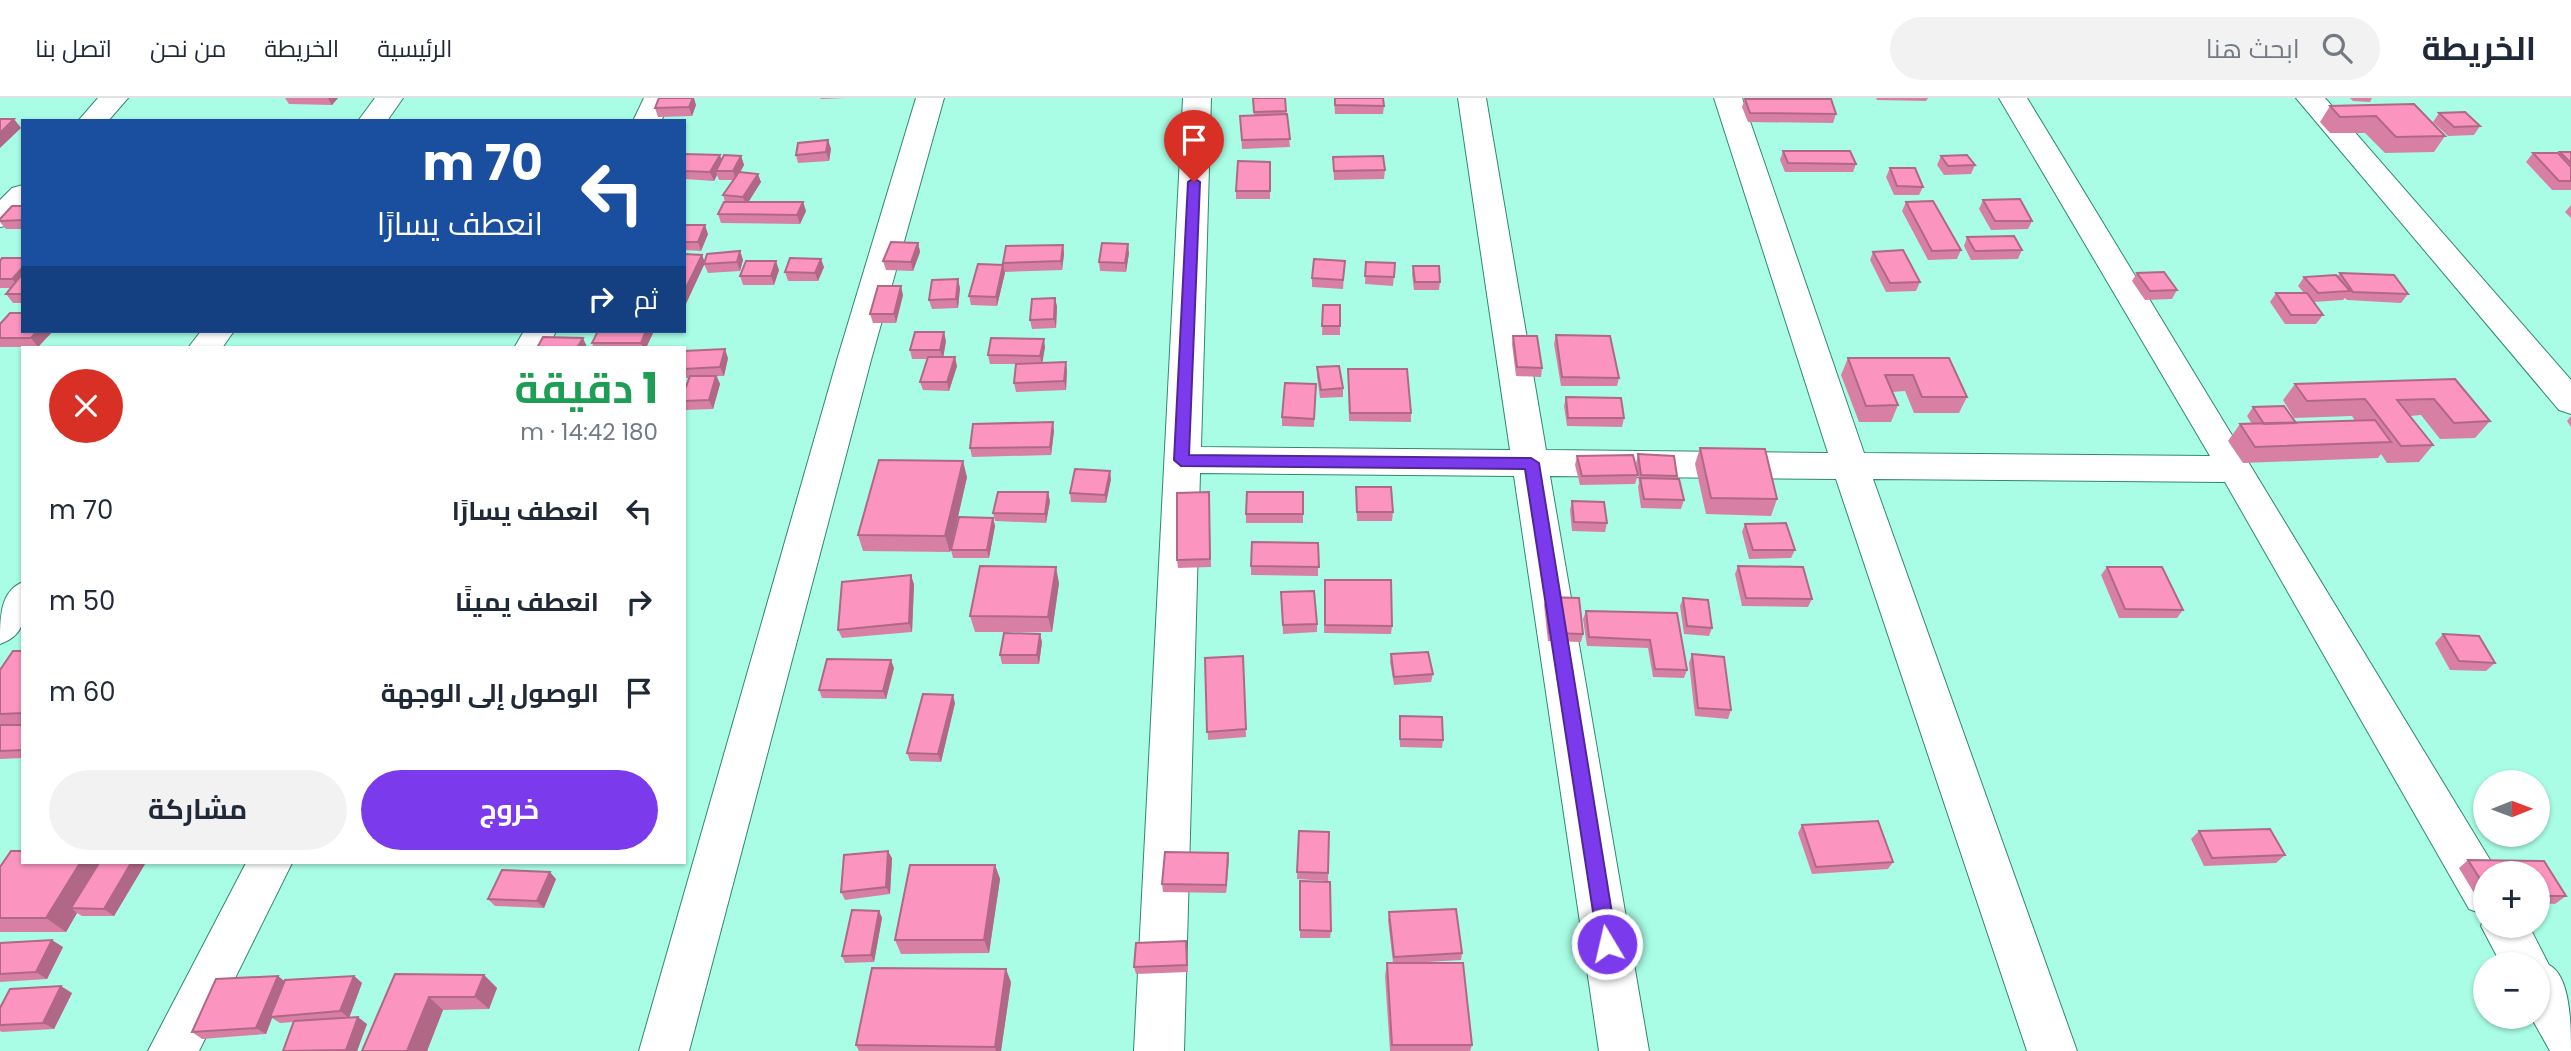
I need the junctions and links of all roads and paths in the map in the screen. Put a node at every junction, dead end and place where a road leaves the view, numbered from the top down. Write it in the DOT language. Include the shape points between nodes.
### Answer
graph roads {
  1 [pos="114,98"];
  2 [pos="388,98"];
  3 [pos="658,98"];
  4 [pos="930,98"];
  5 [pos="1197,98"];
  6 [pos="1472,98"];
  7 [pos="1728,98"];
  8 [pos="2013,98"];
  9 [pos="2310,98"];
  10 [pos="94,119"];
  11 [pos="373,119"];
  12 [pos="648,119"];
  13 [pos="21,196"];
  14 [pos="0,218"];
  15 [pos="2571,402"];
  16 [pos="1181,460"];
  17 [pos="1531,463"];
  18 [pos="1850,466"];
  19 [pos="2236,468"];
  20 [pos="21,600"];
  21 [pos="0,628"];
  22 [pos="268,864"];
  23 [pos="2473,873"];
  24 [pos="2550,1004"];
  25 [pos="2571,1041"];
  26 [pos="173,1051"];
  27 [pos="664,1051"];
  28 [pos="1159,1051"];
  29 [pos="1624,1051"];
  30 [pos="2052,1051"];
  1 -- 10 [label="street"];
  2 -- 11 [label="street"];
  3 -- 12 [label="street"];
  4 -- 27 [label="street"];
  5 -- 16 [label="street"];
  6 -- 17 [label="street"];
  7 -- 18 [label="street"];
  8 -- 19 [label="street"];
  9 -- 15 [label="street"];
  13 -- 14 [label="street"];
  16 -- 17 [label="street"];
  16 -- 28 [label="street"];
  17 -- 18 [label="street"];
  17 -- 29 [label="street"];
  18 -- 19 [label="street"];
  18 -- 30 [label="street"];
  19 -- 23 [label="street"];
  20 -- 21 [label="street"];
  22 -- 26 [label="street"];
  24 -- 25 [label="street"];
}
